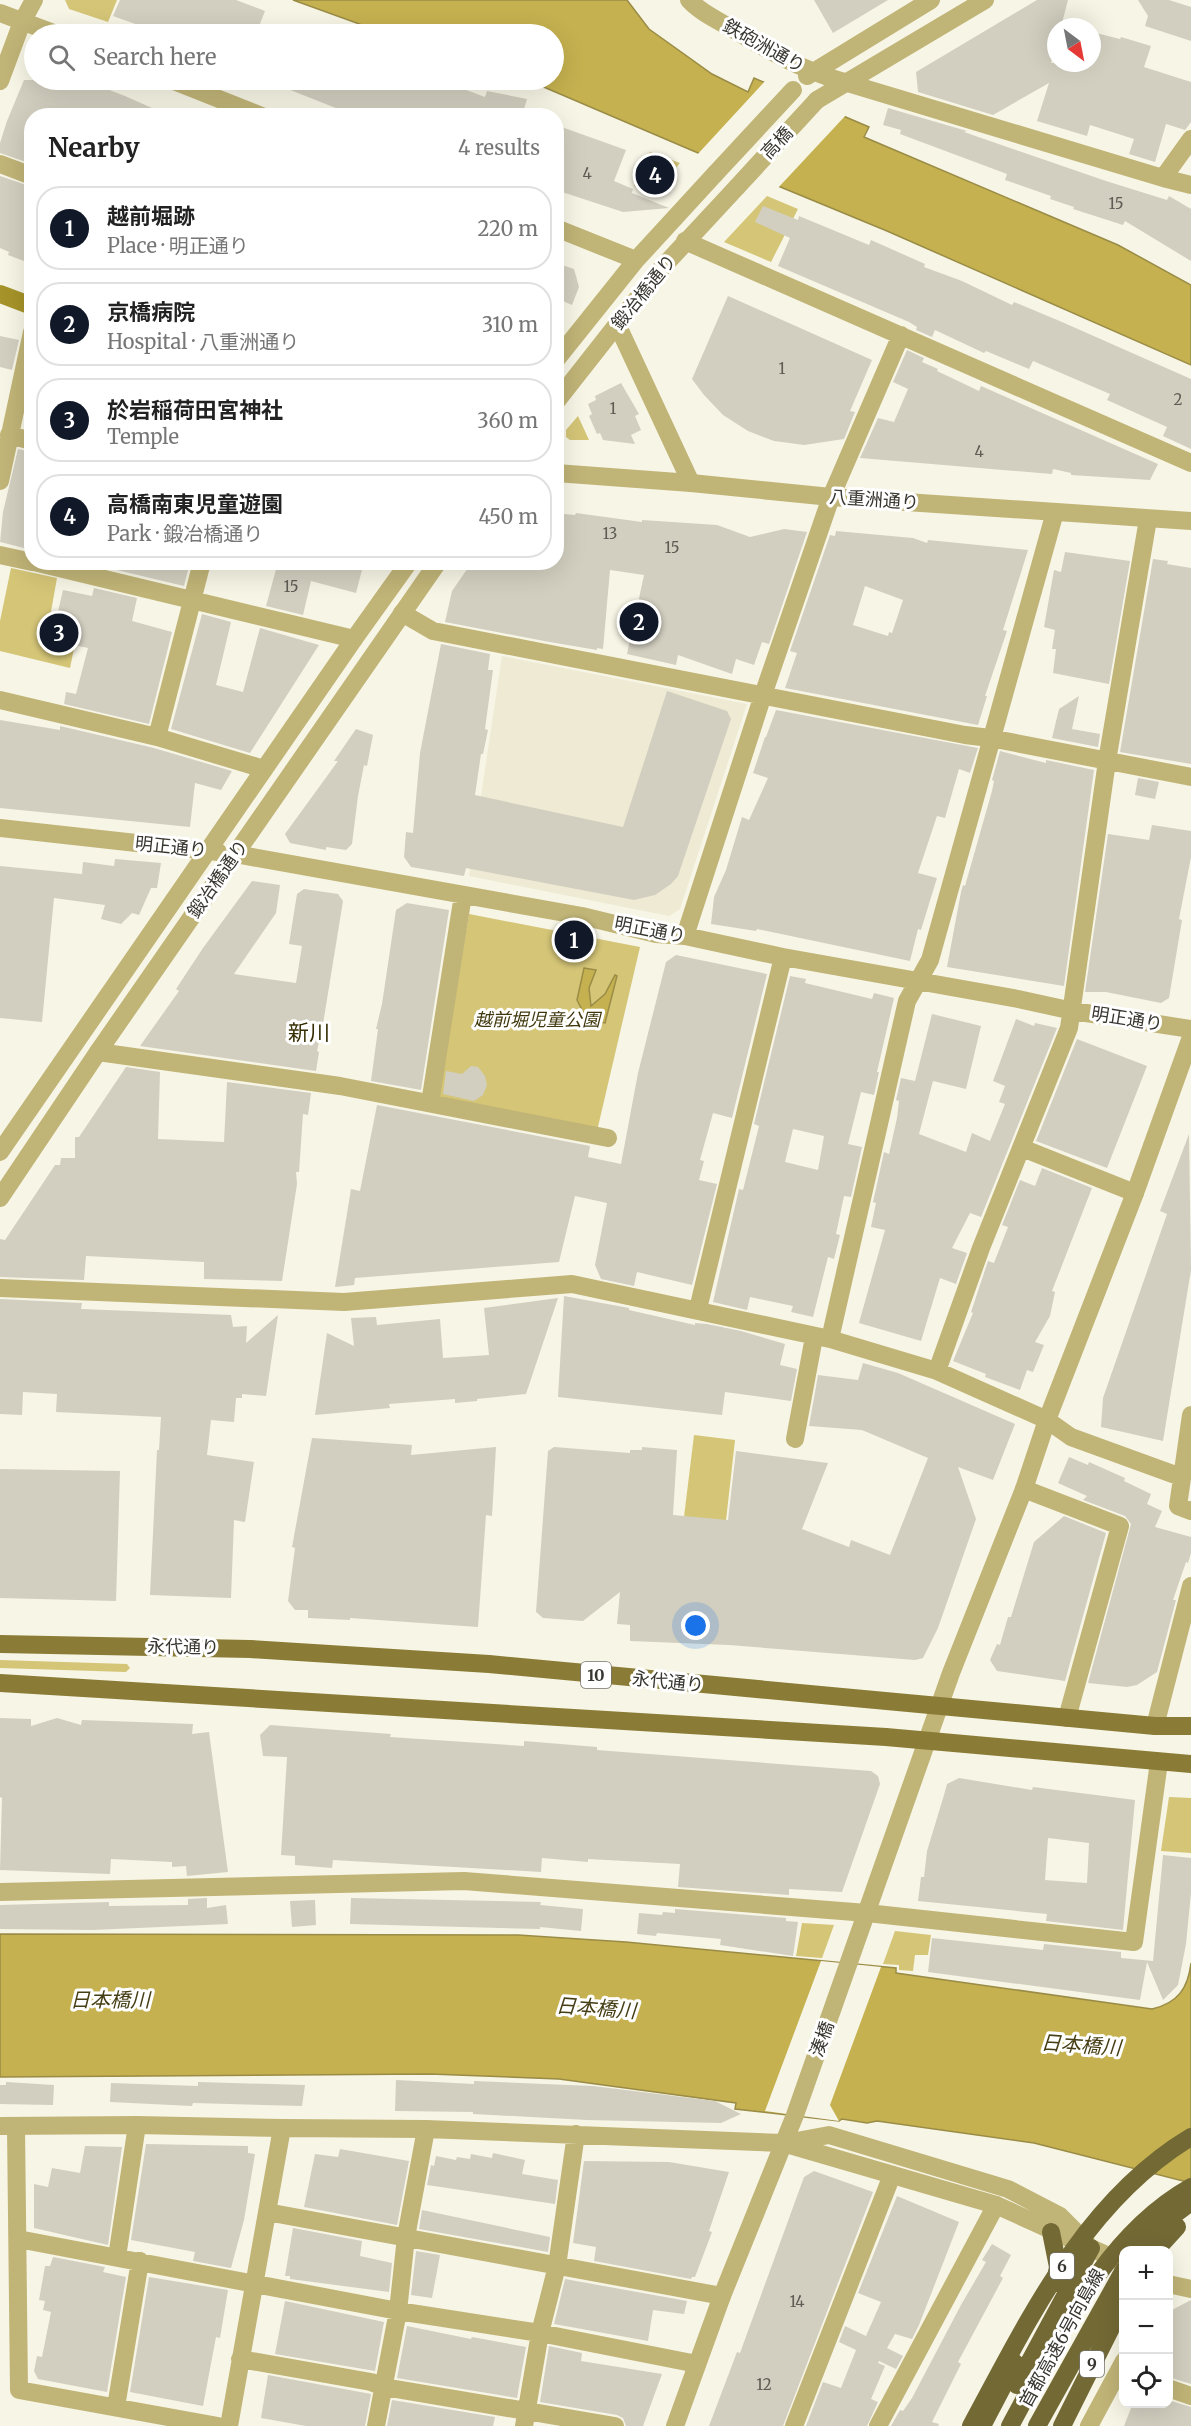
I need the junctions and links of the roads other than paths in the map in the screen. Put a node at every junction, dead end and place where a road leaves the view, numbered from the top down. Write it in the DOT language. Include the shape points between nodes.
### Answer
graph roads {
  1 [pos="34,0"];
  2 [pos="689,0"];
  3 [pos="931,0"];
  4 [pos="985,0"];
  5 [pos="0,13"];
  6 [pos="22,22"];
  7 [pos="28,24"];
  8 [pos="811,72"];
  9 [pos="0,81"];
  10 [pos="844,82"];
  11 [pos="196,90"];
  12 [pos="242,108"];
  13 [pos="1191,139"];
  14 [pos="0,164"];
  15 [pos="24,173"];
  16 [pos="715,174"];
  17 [pos="1163,178"];
  18 [pos="1191,185"];
  19 [pos="737,187"];
  20 [pos="564,231"];
  21 [pos="685,241"];
  22 [pos="636,260"];
  23 [pos="0,294"];
  24 [pos="24,303"];
  25 [pos="617,324"];
  26 [pos="901,335"];
  27 [pos="564,350"];
  28 [pos="24,368"];
  29 [pos="564,392"];
  30 [pos="9,435"];
  31 [pos="24,439"];
  32 [pos="1191,463"];
  33 [pos="564,475"];
  34 [pos="0,481"];
  35 [pos="691,483"];
  36 [pos="831,497"];
  37 [pos="1055,512"];
  38 [pos="1148,519"];
  39 [pos="1191,521"];
  40 [pos="0,555"];
  41 [pos="24,560"];
  42 [pos="93,570"];
  43 [pos="200,570"];
  44 [pos="403,570"];
  45 [pos="432,570"];
  46 [pos="193,599"];
  47 [pos="402,613"];
  48 [pos="354,639"];
  49 [pos="763,695"];
  50 [pos="0,700"];
  51 [pos="157,737"];
  52 [pos="990,738"];
  53 [pos="1107,761"];
  54 [pos="264,769"];
  55 [pos="1191,777"];
  56 [pos="0,828"];
  57 [pos="208,851"];
  58 [pos="235,854"];
  59 [pos="463,894"];
  60 [pos="685,936"];
  61 [pos="783,957"];
  62 [pos="918,981"];
  63 [pos="1073,1011"];
  64 [pos="1191,1029"];
  65 [pos="1191,1037"];
  66 [pos="98,1052"];
  67 [pos="430,1103"];
  68 [pos="608,1138"];
  69 [pos="1022,1148"];
  70 [pos="0,1152"];
  71 [pos="1135,1193"];
  72 [pos="0,1198"];
  73 [pos="0,1288"];
  74 [pos="698,1309"];
  75 [pos="822,1338"];
  76 [pos="937,1371"];
  77 [pos="1191,1415"];
  78 [pos="1047,1420"];
  79 [pos="795,1439"];
  80 [pos="1181,1477"];
  81 [pos="1024,1489"];
  82 [pos="1191,1512"];
  83 [pos="1191,1586"];
  84 [pos="0,1644"];
  85 [pos="0,1683"];
  86 [pos="939,1706"];
  87 [pos="1067,1718"];
  88 [pos="1155,1726"];
  89 [pos="1191,1726"];
  90 [pos="927,1740"];
  91 [pos="1159,1762"];
  92 [pos="1191,1764"];
  93 [pos="0,1892"];
  94 [pos="867,1913"];
  95 [pos="137,2125"];
  96 [pos="8,2127"];
  97 [pos="282,2128"];
  98 [pos="426,2129"];
  99 [pos="576,2134"];
  100 [pos="1191,2138"];
  101 [pos="783,2144"];
  102 [pos="892,2175"];
  103 [pos="1191,2187"];
  104 [pos="1191,2202"];
  105 [pos="996,2205"];
  106 [pos="267,2212"];
  107 [pos="1191,2213"];
  108 [pos="1052,2232"];
  109 [pos="406,2238"];
  110 [pos="18,2239"];
  111 [pos="1142,2246"];
  112 [pos="1160,2246"];
  113 [pos="1091,2248"];
  114 [pos="117,2257"];
  115 [pos="140,2261"];
  116 [pos="1119,2261"];
  117 [pos="557,2266"];
  118 [pos="1119,2279"];
  119 [pos="254,2282"];
  120 [pos="1173,2285"];
  121 [pos="1191,2289"];
  122 [pos="722,2296"];
  123 [pos="398,2311"];
  124 [pos="1119,2312"];
  125 [pos="540,2333"];
  126 [pos="1027,2353"];
  127 [pos="240,2359"];
  128 [pos="697,2364"];
  129 [pos="1119,2373"];
  130 [pos="384,2387"];
  131 [pos="1173,2390"];
  132 [pos="1191,2396"];
  133 [pos="116,2407"];
  134 [pos="525,2418"];
  135 [pos="678,2425"];
  136 [pos="219,2426"];
  137 [pos="229,2426"];
  138 [pos="376,2426"];
  139 [pos="615,2426"];
  140 [pos="794,2426"];
  141 [pos="878,2426"];
  142 [pos="971,2426"];
  143 [pos="982,2426"];
  144 [pos="995,2426"];
  145 [pos="1010,2426"];
  146 [pos="1037,2426"];
  147 [pos="1062,2426"];
  148 [pos="1089,2426"];
  1 -- 6 [label="street"];
  2 -- 8 [label="street, 鉄砲洲通り"];
  3 -- 8 [label="street"];
  4 -- 10 [label="street"];
  5 -- 6 [label="street"];
  6 -- 7 [label="street"];
  6 -- 9 [label="street"];
  8 -- 10 [label="street, 鉄砲洲通り"];
  8 -- 16 [label="street, 高橋, bridge"];
  10 -- 17 [label="street, 鉄砲洲通り"];
  10 -- 19 [label="street, 高橋, bridge" via="817,100"];
  11 -- 12 [label="street"];
  13 -- 17 [label="street"];
  14 -- 15 [label="street"];
  16 -- 22 [label="street, 鍛冶橋通り"];
  17 -- 18 [label="street, 鉄砲洲通り"];
  19 -- 21 [label="street, 鍛冶橋通り"];
  20 -- 22 [label="street"];
  21 -- 25 [label="street, 鍛冶橋通り"];
  21 -- 26 [label="street"];
  22 -- 27 [label="street, 鍛冶橋通り"];
  23 -- 24 [label="main road"];
  25 -- 29 [label="street, 鍛冶橋通り"];
  25 -- 35 [label="street"];
  26 -- 32 [label="street"];
  26 -- 36 [label="street"];
  28 -- 30 [label="street"];
  30 -- 31 [label="street"];
  30 -- 34 [label="street"];
  33 -- 35 [label="street, 八重洲通り"];
  35 -- 36 [label="street, 八重洲通り"];
  36 -- 37 [label="street, 八重洲通り"];
  36 -- 49 [label="street"];
  37 -- 38 [label="street, 八重洲通り"];
  37 -- 52 [label="street"];
  38 -- 39 [label="street, 八重洲通り"];
  38 -- 53 [label="street"];
  40 -- 41 [label="street"];
  42 -- 46 [label="street"];
  43 -- 46 [label="street"];
  44 -- 48 [label="street, 鍛冶橋通り"];
  45 -- 47 [label="street, 鍛冶橋通り"];
  46 -- 48 [label="street"];
  46 -- 51 [label="street"];
  47 -- 49 [label="street" via="433,631"];
  47 -- 58 [label="street, 鍛冶橋通り"];
  48 -- 54 [label="street, 鍛冶橋通り"];
  49 -- 52 [label="street"];
  49 -- 60 [label="street"];
  50 -- 51 [label="street"];
  51 -- 54 [label="street"];
  52 -- 53 [label="street"];
  52 -- 62 [label="street" via="930,960"];
  53 -- 55 [label="street"];
  53 -- 63 [label="street"];
  54 -- 57 [label="street, 鍛冶橋通り"];
  56 -- 57 [label="street, 明正通り"];
  57 -- 58 [label="street, 明正通り"];
  57 -- 70 [label="street, 鍛冶橋通り"];
  58 -- 59 [label="street, 明正通り"];
  58 -- 66 [label="street, 鍛冶橋通り"];
  59 -- 60 [label="street, 明正通り" via="656,934"];
  59 -- 67 [label="street"];
  60 -- 61 [label="street, 明正通り"];
  61 -- 62 [label="street, 明正通り"];
  61 -- 74 [label="street"];
  62 -- 63 [label="street, 明正通り"];
  62 -- 75 [label="street" via="907,1001"];
  63 -- 64 [label="street, 明正通り"];
  63 -- 69 [label="street"];
  65 -- 71 [label="street, 湊橋"];
  66 -- 67 [label="street" via="340,1086"];
  66 -- 72 [label="street, 鍛冶橋通り"];
  67 -- 68 [label="street"];
  69 -- 71 [label="street"];
  69 -- 76 [label="street"];
  71 -- 78 [label="street, 湊橋"];
  73 -- 74 [label="street" via="344,1302 572,1284"];
  74 -- 75 [label="street"];
  75 -- 76 [label="street"];
  75 -- 79 [label="street"];
  76 -- 78 [label="street"];
  77 -- 80 [label="street"];
  78 -- 80 [label="street" via="1071,1437"];
  78 -- 81 [label="street, 湊橋"];
  80 -- 82 [label="street" via="1178,1506"];
  81 -- 86 [label="street, 湊橋"];
  81 -- 87 [label="street" via="1120,1526"];
  83 -- 88 [label="street"];
  84 -- 86 [label="main road, 永代通り / 10" via="250,1648 489,1664"];
  85 -- 90 [label="main road"];
  86 -- 87 [label="main road, 永代通り / 10"];
  86 -- 90 [label="street, 湊橋"];
  87 -- 88 [label="main road, 永代通り / 10"];
  88 -- 89 [label="main road, 永代通り / 10"];
  90 -- 91 [label="main road"];
  90 -- 94 [label="street, 湊橋"];
  91 -- 92 [label="main road"];
  91 -- 94 [label="street" via="1134,1942"];
  93 -- 94 [label="street" via="464,1881"];
  94 -- 101 [label="street, 湊橋"];
  95 -- 96 [label="street"];
  95 -- 97 [label="street"];
  95 -- 114 [label="street"];
  96 -- 110 [label="street"];
  97 -- 98 [label="street"];
  97 -- 106 [label="street"];
  98 -- 99 [label="street"];
  98 -- 109 [label="street"];
  99 -- 101 [label="street"];
  99 -- 117 [label="street"];
  100 -- 142 [label="highway, 首都高速6号向島線 / 6, bridge" via="1140,2174 1088,2230 1050,2286"];
  101 -- 102 [label="street"];
  101 -- 113 [label="street" via="829,2135 1008,2189 1060,2216"];
  101 -- 122 [label="street, 湊橋"];
  102 -- 105 [label="street"];
  102 -- 140 [label="street"];
  103 -- 145 [label="highway, 9, bridge" via="1147,2220 1104,2267 1061,2333"];
  104 -- 111 [label="highway"];
  105 -- 108 [label="street"];
  105 -- 141 [label="street"];
  106 -- 109 [label="street"];
  106 -- 119 [label="street"];
  107 -- 112 [label="highway"];
  108 -- 113 [label="street"];
  108 -- 126 [label="highway" via="1058,2267 1054,2292"];
  109 -- 117 [label="street"];
  109 -- 123 [label="street"];
  110 -- 114 [label="street"];
  110 -- 133 [label="street" via="19,2390"];
  113 -- 116 [label="street"];
  113 -- 126 [label="highway"];
  114 -- 115 [label="street"];
  115 -- 119 [label="street"];
  115 -- 133 [label="street"];
  117 -- 122 [label="street"];
  117 -- 125 [label="street"];
  118 -- 146 [label="highway, 首都高速6号向島線"];
  119 -- 123 [label="street"];
  119 -- 127 [label="street"];
  120 -- 121 [label="street"];
  122 -- 128 [label="street, 湊橋"];
  123 -- 125 [label="street"];
  123 -- 130 [label="street"];
  124 -- 147 [label="highway, 9"];
  125 -- 128 [label="street"];
  125 -- 134 [label="street"];
  126 -- 143 [label="highway"];
  126 -- 144 [label="highway"];
  127 -- 130 [label="street"];
  127 -- 137 [label="street"];
  128 -- 135 [label="street, 湊橋"];
  129 -- 148 [label="street"];
  130 -- 134 [label="street"];
  130 -- 138 [label="street"];
  131 -- 132 [label="street"];
  133 -- 136 [label="street"];
  134 -- 139 [label="street"];
}
